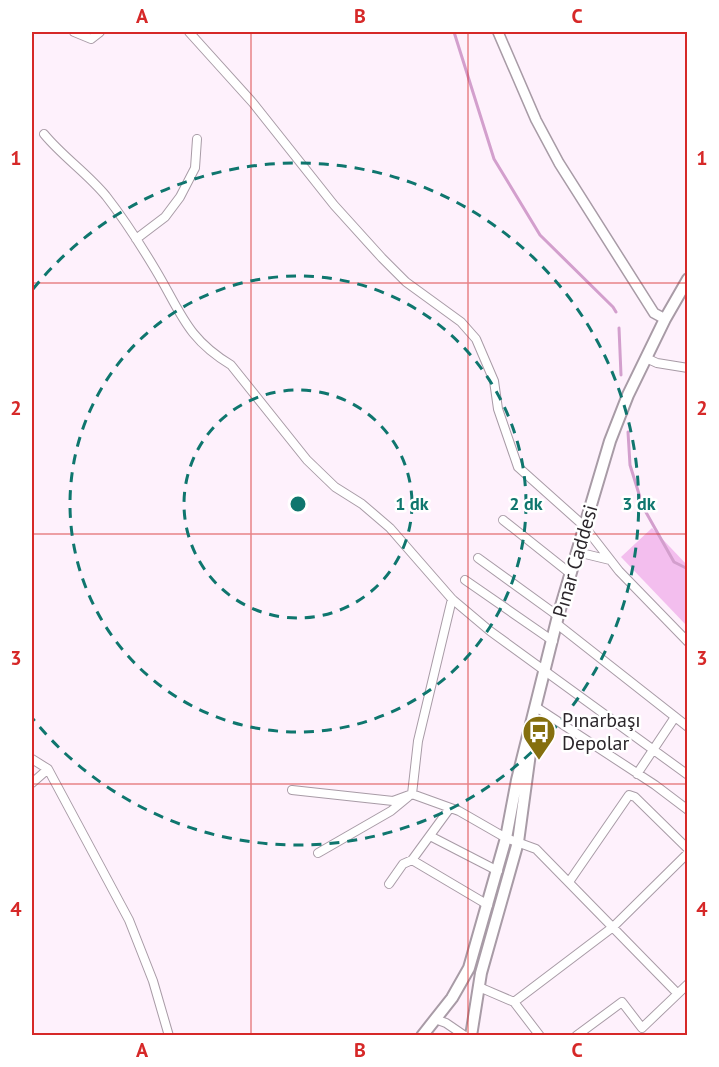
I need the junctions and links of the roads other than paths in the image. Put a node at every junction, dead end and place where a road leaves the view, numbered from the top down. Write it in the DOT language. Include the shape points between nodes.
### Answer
graph roads {
  1 [pos="74,32"];
  2 [pos="100,32"];
  3 [pos="189,32"];
  4 [pos="498,32"];
  5 [pos="44,134"];
  6 [pos="197,138"];
  7 [pos="136,239"];
  8 [pos="687,279"];
  9 [pos="664,320"];
  10 [pos="646,358"];
  11 [pos="687,368"];
  12 [pos="503,520"];
  13 [pos="584,526"];
  14 [pos="577,552"];
  15 [pos="478,558"];
  16 [pos="610,560"];
  17 [pos="571,574"];
  18 [pos="465,580"];
  19 [pos="452,599"];
  20 [pos="558,620"];
  21 [pos="553,641"];
  22 [pos="687,642"];
  23 [pos="545,671"];
  24 [pos="535,711"];
  25 [pos="675,717"];
  26 [pos="687,727"];
  27 [pos="653,750"];
  28 [pos="32,759"];
  29 [pos="48,769"];
  30 [pos="637,774"];
  31 [pos="687,776"];
  32 [pos="32,783"];
  33 [pos="292,790"];
  34 [pos="412,794"];
  35 [pos="450,808"];
  36 [pos="687,810"];
  37 [pos="430,836"];
  38 [pos="506,838"];
  39 [pos="518,842"];
  40 [pos="687,851"];
  41 [pos="318,853"];
  42 [pos="412,860"];
  43 [pos="498,871"];
  44 [pos="568,882"];
  45 [pos="389,884"];
  46 [pos="488,904"];
  47 [pos="613,927"];
  48 [pos="470,968"];
  49 [pos="481,973"];
  50 [pos="687,984"];
  51 [pos="479,987"];
  52 [pos="678,993"];
  53 [pos="514,1002"];
  54 [pos="435,1019"];
  55 [pos="169,1035"];
  56 [pos="422,1035"];
  57 [pos="465,1035"];
  58 [pos="471,1035"];
  59 [pos="540,1035"];
  60 [pos="576,1035"];
  1 -- 2 [label="street" via="91,39"];
  3 -- 13 [label="street" via="382,258 406,282 461,322 476,339 494,381 498,409 518,467"];
  4 -- 9 [label="street" via="559,164 654,313"];
  5 -- 7 [label="street" via="106,196"];
  6 -- 7 [label="street" via="195,168 180,197 165,216"];
  7 -- 19 [label="street" via="194,337 231,365 307,460 334,487 390,528"];
  8 -- 9 [label="main road, Pınar Caddesi"];
  9 -- 10 [label="main road, Pınar Caddesi"];
  10 -- 11 [label="street"];
  10 -- 13 [label="main road, Pınar Caddesi" via="610,441"];
  12 -- 17 [label="street"];
  13 -- 14 [label="main road, Pınar Caddesi"];
  13 -- 16 [label="street"];
  14 -- 16 [label="street"];
  14 -- 17 [label="main road, Pınar Caddesi"];
  15 -- 20 [label="street"];
  16 -- 22 [label="street"];
  17 -- 20 [label="main road, Pınar Caddesi"];
  18 -- 21 [label="street"];
  19 -- 23 [label="street"];
  19 -- 34 [label="street" via="418,741"];
  20 -- 21 [label="main road, Pınar Caddesi"];
  20 -- 25 [label="street"];
  21 -- 23 [label="main road, Pınar Caddesi"];
  23 -- 24 [label="main road, Pınar Caddesi"];
  23 -- 27 [label="street"];
  24 -- 30 [label="street"];
  24 -- 38 [label="main road, Pınar Caddesi"];
  24 -- 39 [label="main road, Pınar Caddesi"];
  25 -- 26 [label="street"];
  25 -- 27 [label="street"];
  27 -- 30 [label="street"];
  27 -- 31 [label="street"];
  28 -- 29 [label="street"];
  29 -- 32 [label="street"];
  29 -- 55 [label="street" via="129,920"];
  30 -- 36 [label="street"];
  33 -- 34 [label="street" via="393,801"];
  34 -- 35 [label="street"];
  34 -- 41 [label="street" via="391,811"];
  35 -- 37 [label="street"];
  35 -- 38 [label="street"];
  37 -- 42 [label="street"];
  37 -- 43 [label="street"];
  38 -- 39 [label="street"];
  38 -- 43 [label="main road, Pınar Caddesi"];
  39 -- 44 [label="street" via="536,849"];
  39 -- 49 [label="main road, Pınar Caddesi"];
  40 -- 44 [label="street" via="629,795"];
  40 -- 47 [label="street"];
  42 -- 45 [label="street" via="403,864"];
  42 -- 46 [label="street"];
  43 -- 46 [label="main road, Pınar Caddesi"];
  44 -- 47 [label="street"];
  46 -- 48 [label="main road, Pınar Caddesi"];
  47 -- 52 [label="street"];
  47 -- 53 [label="street"];
  48 -- 49 [label="main road"];
  48 -- 54 [label="main road, Pınar Caddesi"];
  49 -- 51 [label="main road, Pınar Caddesi"];
  50 -- 52 [label="street"];
  51 -- 53 [label="street"];
  51 -- 58 [label="main road, Pınar Caddesi"];
  52 -- 60 [label="street" via="642,1028 622,1002"];
  53 -- 59 [label="street"];
  54 -- 56 [label="main road, Pınar Caddesi"];
  54 -- 57 [label="street"];
}
